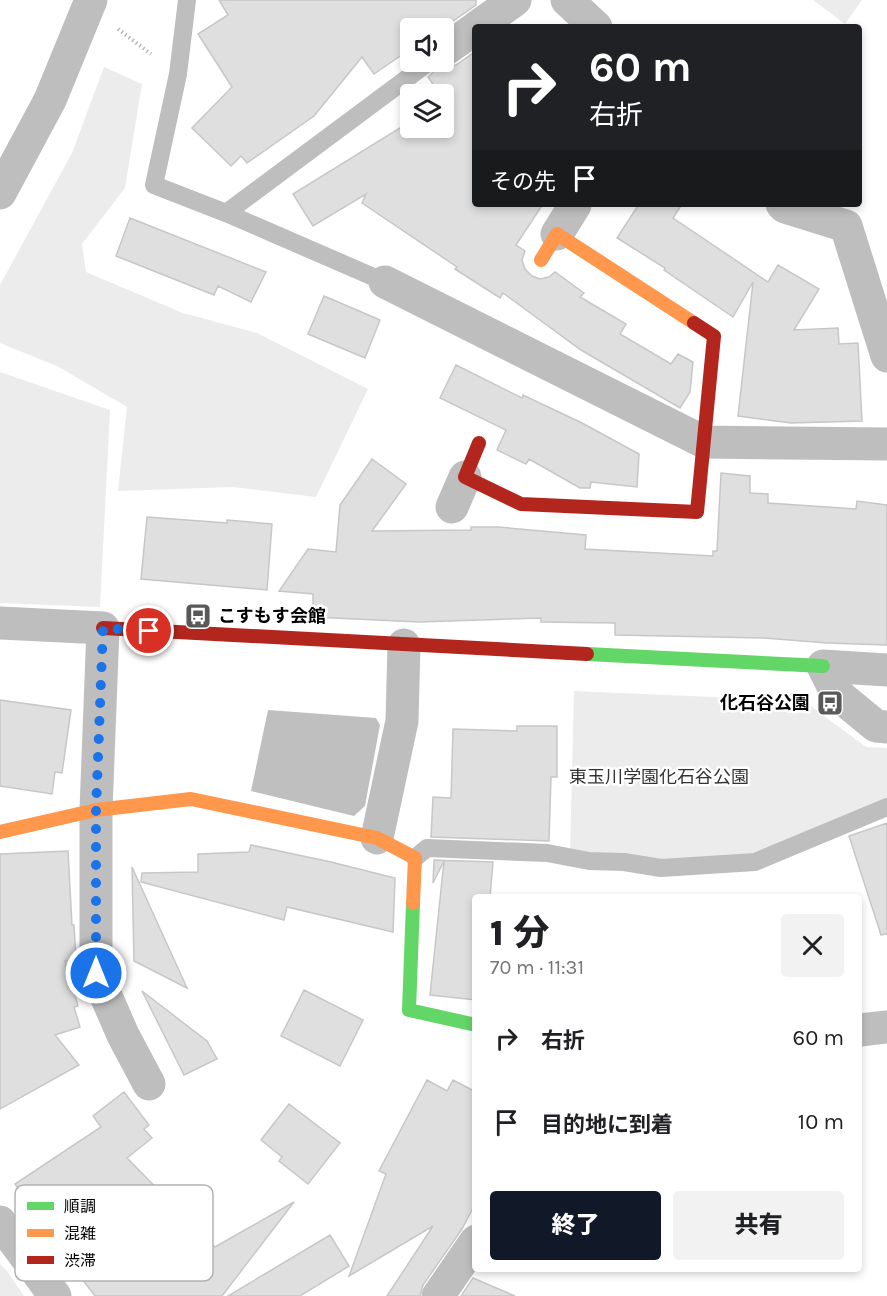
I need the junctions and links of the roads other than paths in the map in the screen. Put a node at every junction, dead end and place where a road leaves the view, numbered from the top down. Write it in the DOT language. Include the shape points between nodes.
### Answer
graph roads {
  1 [pos="91,0"];
  2 [pos="187,0"];
  3 [pos="515,0"];
  4 [pos="567,0"];
  5 [pos="482,24"];
  6 [pos="593,24"];
  7 [pos="472,31"];
  8 [pos="454,44"];
  9 [pos="416,72"];
  10 [pos="0,193"];
  11 [pos="573,207"];
  12 [pos="785,207"];
  13 [pos="226,213"];
  14 [pos="549,247"];
  15 [pos="385,282"];
  16 [pos="887,356"];
  17 [pos="704,442"];
  18 [pos="480,443"];
  19 [pos="887,444"];
  20 [pos="465,477"];
  21 [pos="452,507"];
  22 [pos="0,622"];
  23 [pos="103,628"];
  24 [pos="404,645"];
  25 [pos="823,666"];
  26 [pos="887,670"];
  27 [pos="887,727"];
  28 [pos="887,807"];
  29 [pos="96,810"];
  30 [pos="0,832"];
  31 [pos="377,838"];
  32 [pos="415,858"];
  33 [pos="472,1024"];
  34 [pos="887,1027"];
  35 [pos="862,1030"];
  36 [pos="149,1084"];
  37 [pos="0,1223"];
  38 [pos="15,1243"];
  39 [pos="472,1247"];
  40 [pos="44,1281"];
  41 [pos="55,1296"];
  42 [pos="438,1296"];
  1 -- 10 [label="street" via="50,100"];
  2 -- 13 [label="lane" via="178,74 154,185"];
  3 -- 5 [label="street"];
  4 -- 6 [label="street"];
  7 -- 8 [label="street"];
  9 -- 13 [label="lane"];
  11 -- 14 [label="street"];
  12 -- 16 [label="street" via="846,226"];
  13 -- 15 [label="lane"];
  14 -- 17 [label="street" via="714,336"];
  15 -- 17 [label="street"];
  17 -- 19 [label="street"];
  17 -- 20 [label="street" via="697,512 521,504"];
  18 -- 20 [label="street"];
  20 -- 21 [label="street"];
  22 -- 23 [label="street"];
  23 -- 24 [label="street"];
  23 -- 29 [label="street"];
  24 -- 25 [label="street"];
  24 -- 31 [label="street" via="402,721"];
  25 -- 26 [label="street"];
  25 -- 27 [label="street" via="837,694 876,726"];
  28 -- 32 [label="lane" via="755,862 661,868 547,853 427,848"];
  29 -- 30 [label="street"];
  29 -- 31 [label="street" via="191,799"];
  29 -- 36 [label="street" via="96,973"];
  31 -- 32 [label="street"];
  32 -- 33 [label="street" via="409,1010"];
  34 -- 35 [label="street"];
  37 -- 38 [label="street"];
  39 -- 42 [label="street"];
  40 -- 41 [label="street"];
}
